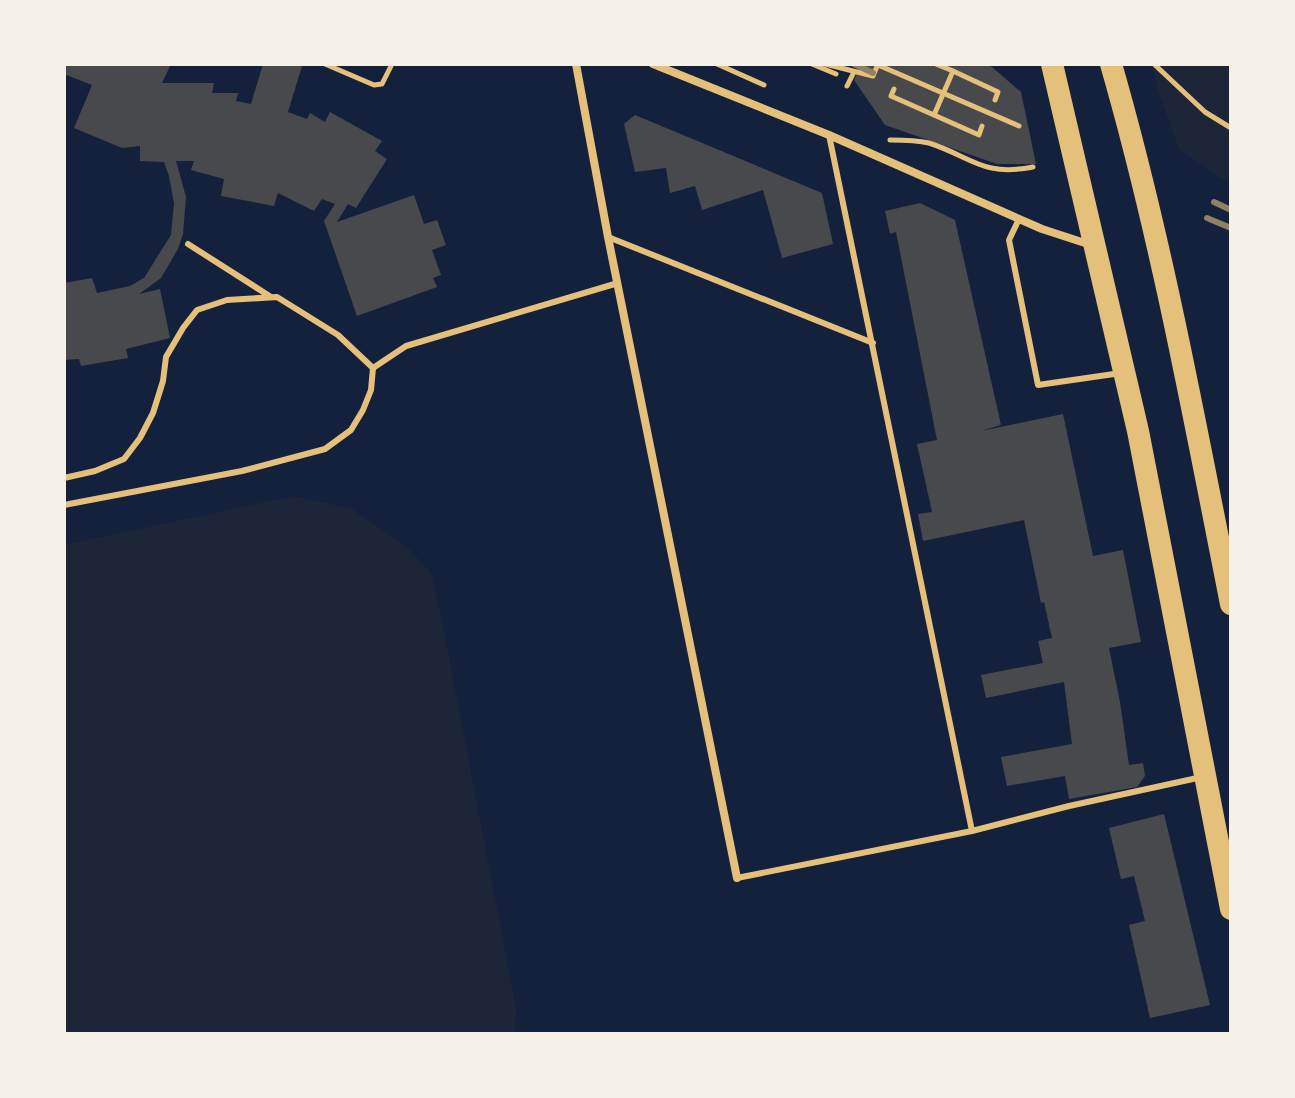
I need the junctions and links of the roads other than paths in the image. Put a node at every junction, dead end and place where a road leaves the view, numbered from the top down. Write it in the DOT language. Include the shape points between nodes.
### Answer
graph roads {
  1 [pos="576,64"];
  2 [pos="653,64"];
  3 [pos="1052,64"];
  4 [pos="1111,64"];
  5 [pos="829,135"];
  6 [pos="1019,219"];
  7 [pos="608,237"];
  8 [pos="188,244"];
  9 [pos="1096,247"];
  10 [pos="618,283"];
  11 [pos="271,297"];
  12 [pos="873,343"];
  13 [pos="373,368"];
  14 [pos="1125,372"];
  15 [pos="64,478"];
  16 [pos="64,505"];
  17 [pos="1231,604"];
  18 [pos="1205,777"];
  19 [pos="972,831"];
  20 [pos="737,878"];
  21 [pos="1231,909"];
  1 -- 7 [label="street"];
  2 -- 5 [label="street"];
  3 -- 9 [label="highway"];
  4 -- 17 [label="highway" via="1156,237"];
  5 -- 6 [label="street"];
  5 -- 12 [label="lane"];
  6 -- 9 [label="street"];
  6 -- 14 [label="lane" via="1009,240 1038,385"];
  7 -- 10 [label="street"];
  7 -- 12 [label="lane"];
  8 -- 11 [label="lane"];
  9 -- 14 [label="highway"];
  10 -- 13 [label="lane" via="406,346"];
  10 -- 20 [label="street"];
  11 -- 13 [label="lane" via="338,335"];
  11 -- 15 [label="lane" via="227,300 197,310 166,357 153,413 124,459"];
  12 -- 19 [label="lane"];
  13 -- 16 [label="lane" via="371,390 357,420 325,449 242,471"];
  14 -- 18 [label="highway"];
  18 -- 19 [label="lane"];
  18 -- 21 [label="highway"];
  19 -- 20 [label="lane"];
}
